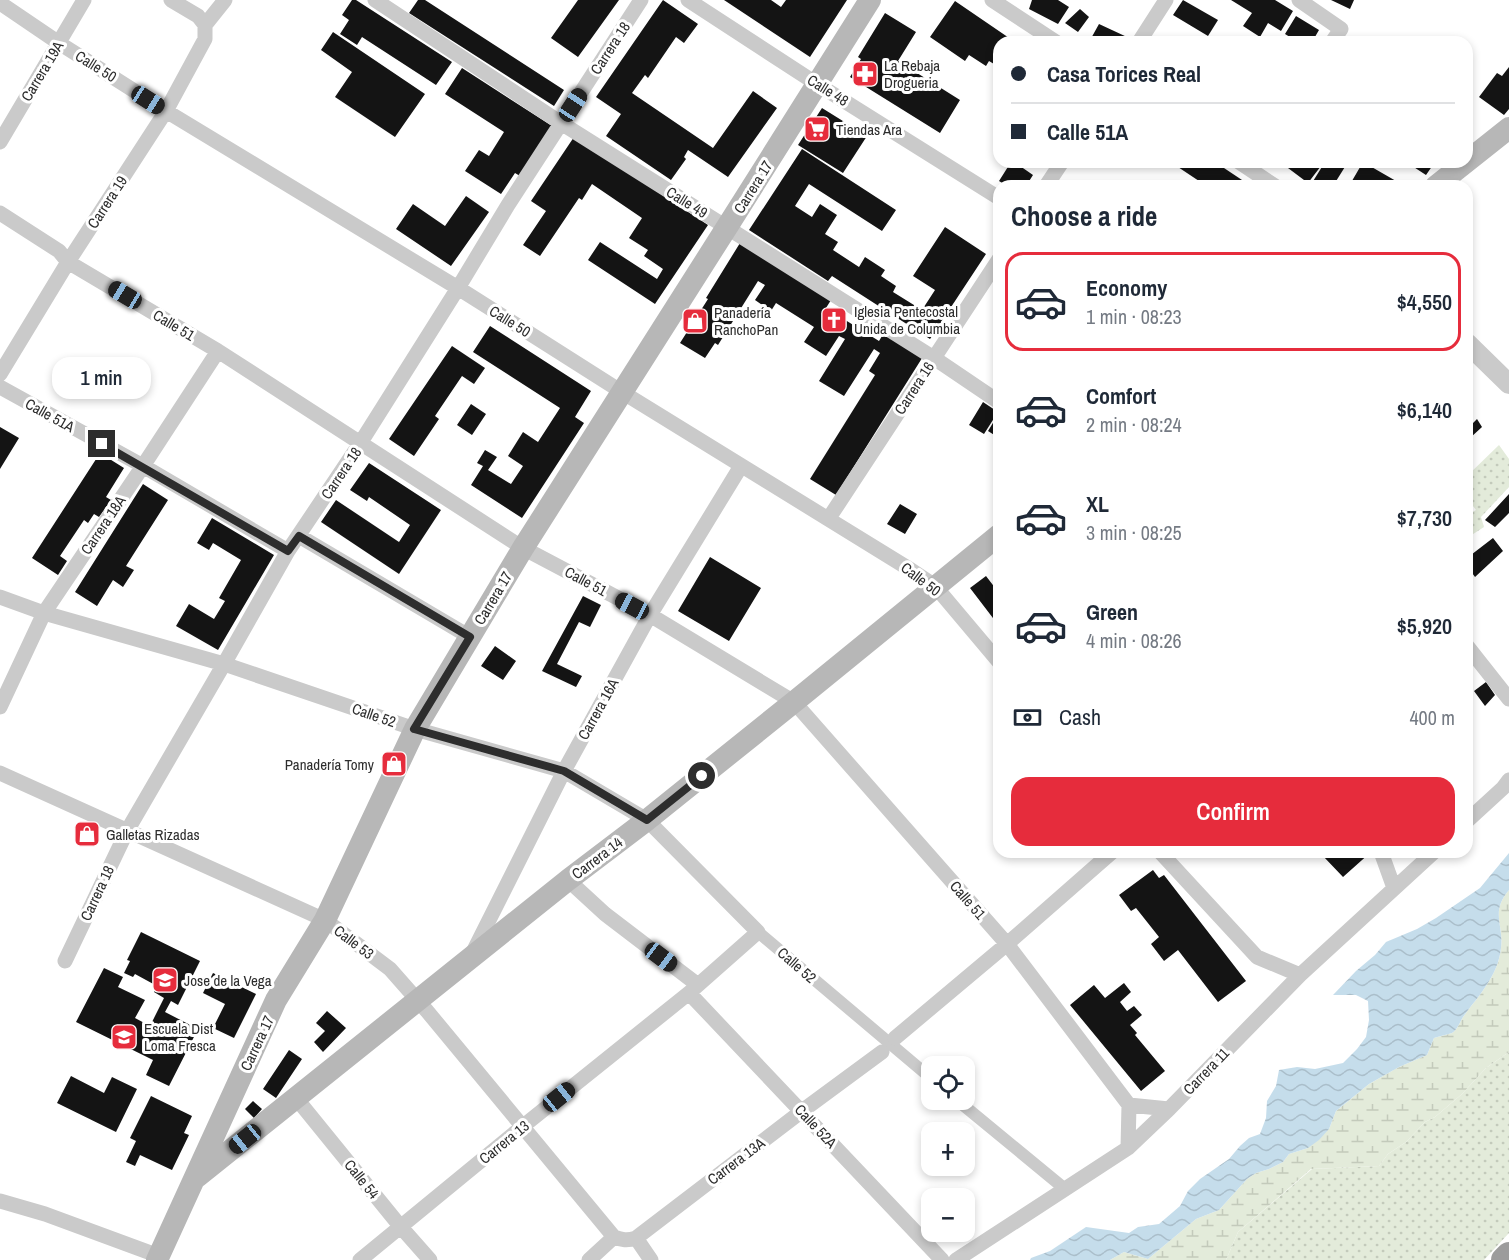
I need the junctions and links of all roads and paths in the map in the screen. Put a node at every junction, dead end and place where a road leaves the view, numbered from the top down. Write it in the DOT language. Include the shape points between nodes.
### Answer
graph roads {
  1 [pos="84,0"];
  2 [pos="171,0"];
  3 [pos="225,0"];
  4 [pos="375,0"];
  5 [pos="641,0"];
  6 [pos="688,0"];
  7 [pos="870,0"];
  8 [pos="992,0"];
  9 [pos="1166,0"];
  10 [pos="1299,0"];
  11 [pos="0,4"];
  12 [pos="205,26"];
  13 [pos="1047,36"];
  14 [pos="1143,36"];
  15 [pos="1337,36"];
  16 [pos="59,43"];
  17 [pos="817,84"];
  18 [pos="166,111"];
  19 [pos="561,123"];
  20 [pos="1509,128"];
  21 [pos="0,142"];
  22 [pos="1473,157"];
  23 [pos="1250,168"];
  24 [pos="1459,168"];
  25 [pos="1267,180"];
  26 [pos="1444,180"];
  27 [pos="993,194"];
  28 [pos="0,213"];
  29 [pos="727,227"];
  30 [pos="68,262"];
  31 [pos="993,268"];
  32 [pos="458,288"];
  33 [pos="1473,349"];
  34 [pos="218,351"];
  35 [pos="934,358"];
  36 [pos="0,374"];
  37 [pos="1509,384"];
  38 [pos="0,387"];
  39 [pos="622,392"];
  40 [pos="993,398"];
  41 [pos="361,442"];
  42 [pos="143,466"];
  43 [pos="741,466"];
  44 [pos="829,518"];
  45 [pos="299,536"];
  46 [pos="993,540"];
  47 [pos="523,548"];
  48 [pos="288,551"];
  49 [pos="935,586"];
  50 [pos="0,597"];
  51 [pos="44,613"];
  52 [pos="650,615"];
  53 [pos="470,637"];
  54 [pos="1473,654"];
  55 [pos="993,655"];
  56 [pos="224,664"];
  57 [pos="1509,699"];
  58 [pos="794,702"];
  59 [pos="0,706"];
  60 [pos="414,729"];
  61 [pos="564,771"];
  62 [pos="0,773"];
  63 [pos="1509,780"];
  64 [pos="1473,816"];
  65 [pos="647,820"];
  66 [pos="127,831"];
  67 [pos="1105,858"];
  68 [pos="1166,858"];
  69 [pos="1383,858"];
  70 [pos="1427,858"];
  71 [pos="568,880"];
  72 [pos="1394,888"];
  73 [pos="325,920"];
  74 [pos="759,932"];
  75 [pos="1007,944"];
  76 [pos="469,960"];
  77 [pos="65,961"];
  78 [pos="1300,975"];
  79 [pos="694,989"];
  80 [pos="417,1000"];
  81 [pos="895,1038"];
  82 [pos="882,1052"];
  83 [pos="921,1070"];
  84 [pos="296,1098"];
  85 [pos="1129,1105"];
  86 [pos="1169,1109"];
  87 [pos="969,1110"];
  88 [pos="802,1111"];
  89 [pos="522,1127"];
  90 [pos="1128,1148"];
  91 [pos="193,1180"];
  92 [pos="1065,1189"];
  93 [pos="0,1201"];
  94 [pos="400,1226"];
  95 [pos="614,1237"];
  96 [pos="636,1238"];
  97 [pos="1509,1255"];
  98 [pos="158,1258"];
  99 [pos="360,1260"];
  100 [pos="430,1260"];
  101 [pos="589,1260"];
  102 [pos="651,1260"];
  103 [pos="942,1260"];
  104 [pos="956,1260"];
  105 [pos="1504,1260"];
  1 -- 16 [label="street, Carrera 19A"];
  2 -- 12 [label="street" via="198,15"];
  3 -- 12 [label="street, Carrera 19"];
  4 -- 19 [label="street, Calle 49"];
  5 -- 19 [label="street, Carrera 18"];
  6 -- 17 [label="street, Calle 48"];
  7 -- 17 [label="main road, Carrera 17"];
  8 -- 13 [label="street"];
  9 -- 14 [label="street"];
  10 -- 15 [label="street"];
  11 -- 16 [label="street, Calle 50"];
  12 -- 18 [label="street, Carrera 19" via="204,39"];
  16 -- 18 [label="street, Calle 50"];
  16 -- 21 [label="street, Carrera 19A"];
  17 -- 27 [label="street, Calle 48"];
  17 -- 29 [label="main road, Carrera 17"];
  18 -- 30 [label="street, Carrera 19"];
  18 -- 32 [label="street, Calle 50"];
  19 -- 29 [label="street, Calle 49"];
  19 -- 32 [label="street, Carrera 18"];
  20 -- 22 [label="main road"];
  23 -- 25 [label="street"];
  24 -- 26 [label="main road"];
  28 -- 30 [label="street, Calle 51" via="59,251"];
  29 -- 35 [label="street, Calle 49"];
  29 -- 39 [label="main road, Carrera 17"];
  30 -- 34 [label="street, Calle 51"];
  30 -- 36 [label="street, Carrera 19"];
  31 -- 35 [label="street, Carrera 16"];
  32 -- 39 [label="street, Calle 50"];
  32 -- 41 [label="street, Carrera 18"];
  33 -- 37 [label="street"];
  34 -- 41 [label="street, Calle 51"];
  34 -- 42 [label="street, Carrera 18A"];
  35 -- 40 [label="street, Calle 49"];
  35 -- 44 [label="street, Carrera 16"];
  38 -- 42 [label="street, Calle 51A"];
  39 -- 43 [label="street, Calle 50"];
  39 -- 47 [label="main road, Carrera 17"];
  41 -- 45 [label="street, Carrera 18"];
  41 -- 47 [label="street, Calle 51"];
  42 -- 48 [label="street, Calle 51A"];
  42 -- 51 [label="street, Carrera 18A"];
  43 -- 44 [label="street, Calle 50"];
  43 -- 52 [label="street, Carrera 16A"];
  44 -- 49 [label="street, Calle 50"];
  45 -- 48 [label="street, Carrera 18"];
  45 -- 53 [label="street"];
  46 -- 49 [label="main road, Carrera 14"];
  47 -- 52 [label="street, Calle 51"];
  47 -- 53 [label="main road, Carrera 17"];
  48 -- 56 [label="street, Carrera 18"];
  49 -- 55 [label="street, Calle 50"];
  49 -- 58 [label="main road, Carrera 14"];
  50 -- 51 [label="street, Calle 52"];
  51 -- 56 [label="street, Calle 52"];
  51 -- 59 [label="street, Carrera 18A"];
  52 -- 58 [label="street, Calle 51"];
  52 -- 61 [label="street, Carrera 16A"];
  53 -- 60 [label="main road, Carrera 17"];
  54 -- 57 [label="street"];
  56 -- 60 [label="street, Calle 52"];
  56 -- 66 [label="street, Carrera 18"];
  58 -- 65 [label="main road, Carrera 14"];
  58 -- 75 [label="street, Calle 51"];
  60 -- 61 [label="street, Calle 52"];
  60 -- 73 [label="main road, Carrera 17"];
  61 -- 65 [label="street, Calle 52"];
  61 -- 76 [label="street, Carrera 16A"];
  62 -- 66 [label="street, Calle 53"];
  63 -- 64 [label="street"];
  65 -- 71 [label="main road, Carrera 14"];
  65 -- 74 [label="street, Calle 52"];
  66 -- 73 [label="street, Calle 53"];
  66 -- 77 [label="street, Carrera 18"];
  67 -- 75 [label="street"];
  68 -- 78 [label="street" via="1257,957"];
  69 -- 72 [label="street"];
  70 -- 72 [label="street, Carrera 11"];
  71 -- 76 [label="main road, Carrera 14"];
  71 -- 79 [label="street, Calle 52A"];
  72 -- 78 [label="street, Carrera 11"];
  73 -- 80 [label="street, Calle 53" via="390,969"];
  73 -- 91 [label="main road, Carrera 17" via="276,1000"];
  74 -- 79 [label="street, Carrera 13"];
  74 -- 83 [label="street, Calle 52"];
  75 -- 81 [label="street"];
  75 -- 85 [label="street, Calle 51"];
  76 -- 80 [label="main road, Carrera 14"];
  78 -- 86 [label="street, Carrera 11"];
  79 -- 88 [label="street, Calle 52A"];
  79 -- 89 [label="street, Carrera 13"];
  80 -- 84 [label="main road, Carrera 14"];
  80 -- 89 [label="street, Calle 53"];
  82 -- 88 [label="street, Carrera 13A"];
  84 -- 91 [label="main road, Carrera 14"];
  84 -- 94 [label="street, Calle 54"];
  85 -- 86 [label="street"];
  85 -- 90 [label="street"];
  86 -- 90 [label="street, Carrera 11"];
  87 -- 92 [label="street"];
  88 -- 96 [label="street, Carrera 13A"];
  88 -- 103 [label="street, Calle 52A"];
  89 -- 94 [label="street, Carrera 13"];
  89 -- 95 [label="street, Calle 53"];
  90 -- 92 [label="street, Carrera 11"];
  91 -- 98 [label="main road, Carrera 17"];
  92 -- 104 [label="street, Carrera 11"];
  93 -- 98 [label="street" via="45,1214"];
  94 -- 99 [label="street, Carrera 13"];
  94 -- 100 [label="street, Calle 54"];
  95 -- 96 [label="street"];
  95 -- 101 [label="street"];
  96 -- 102 [label="street"];
  97 -- 105 [label="highway"];
}
